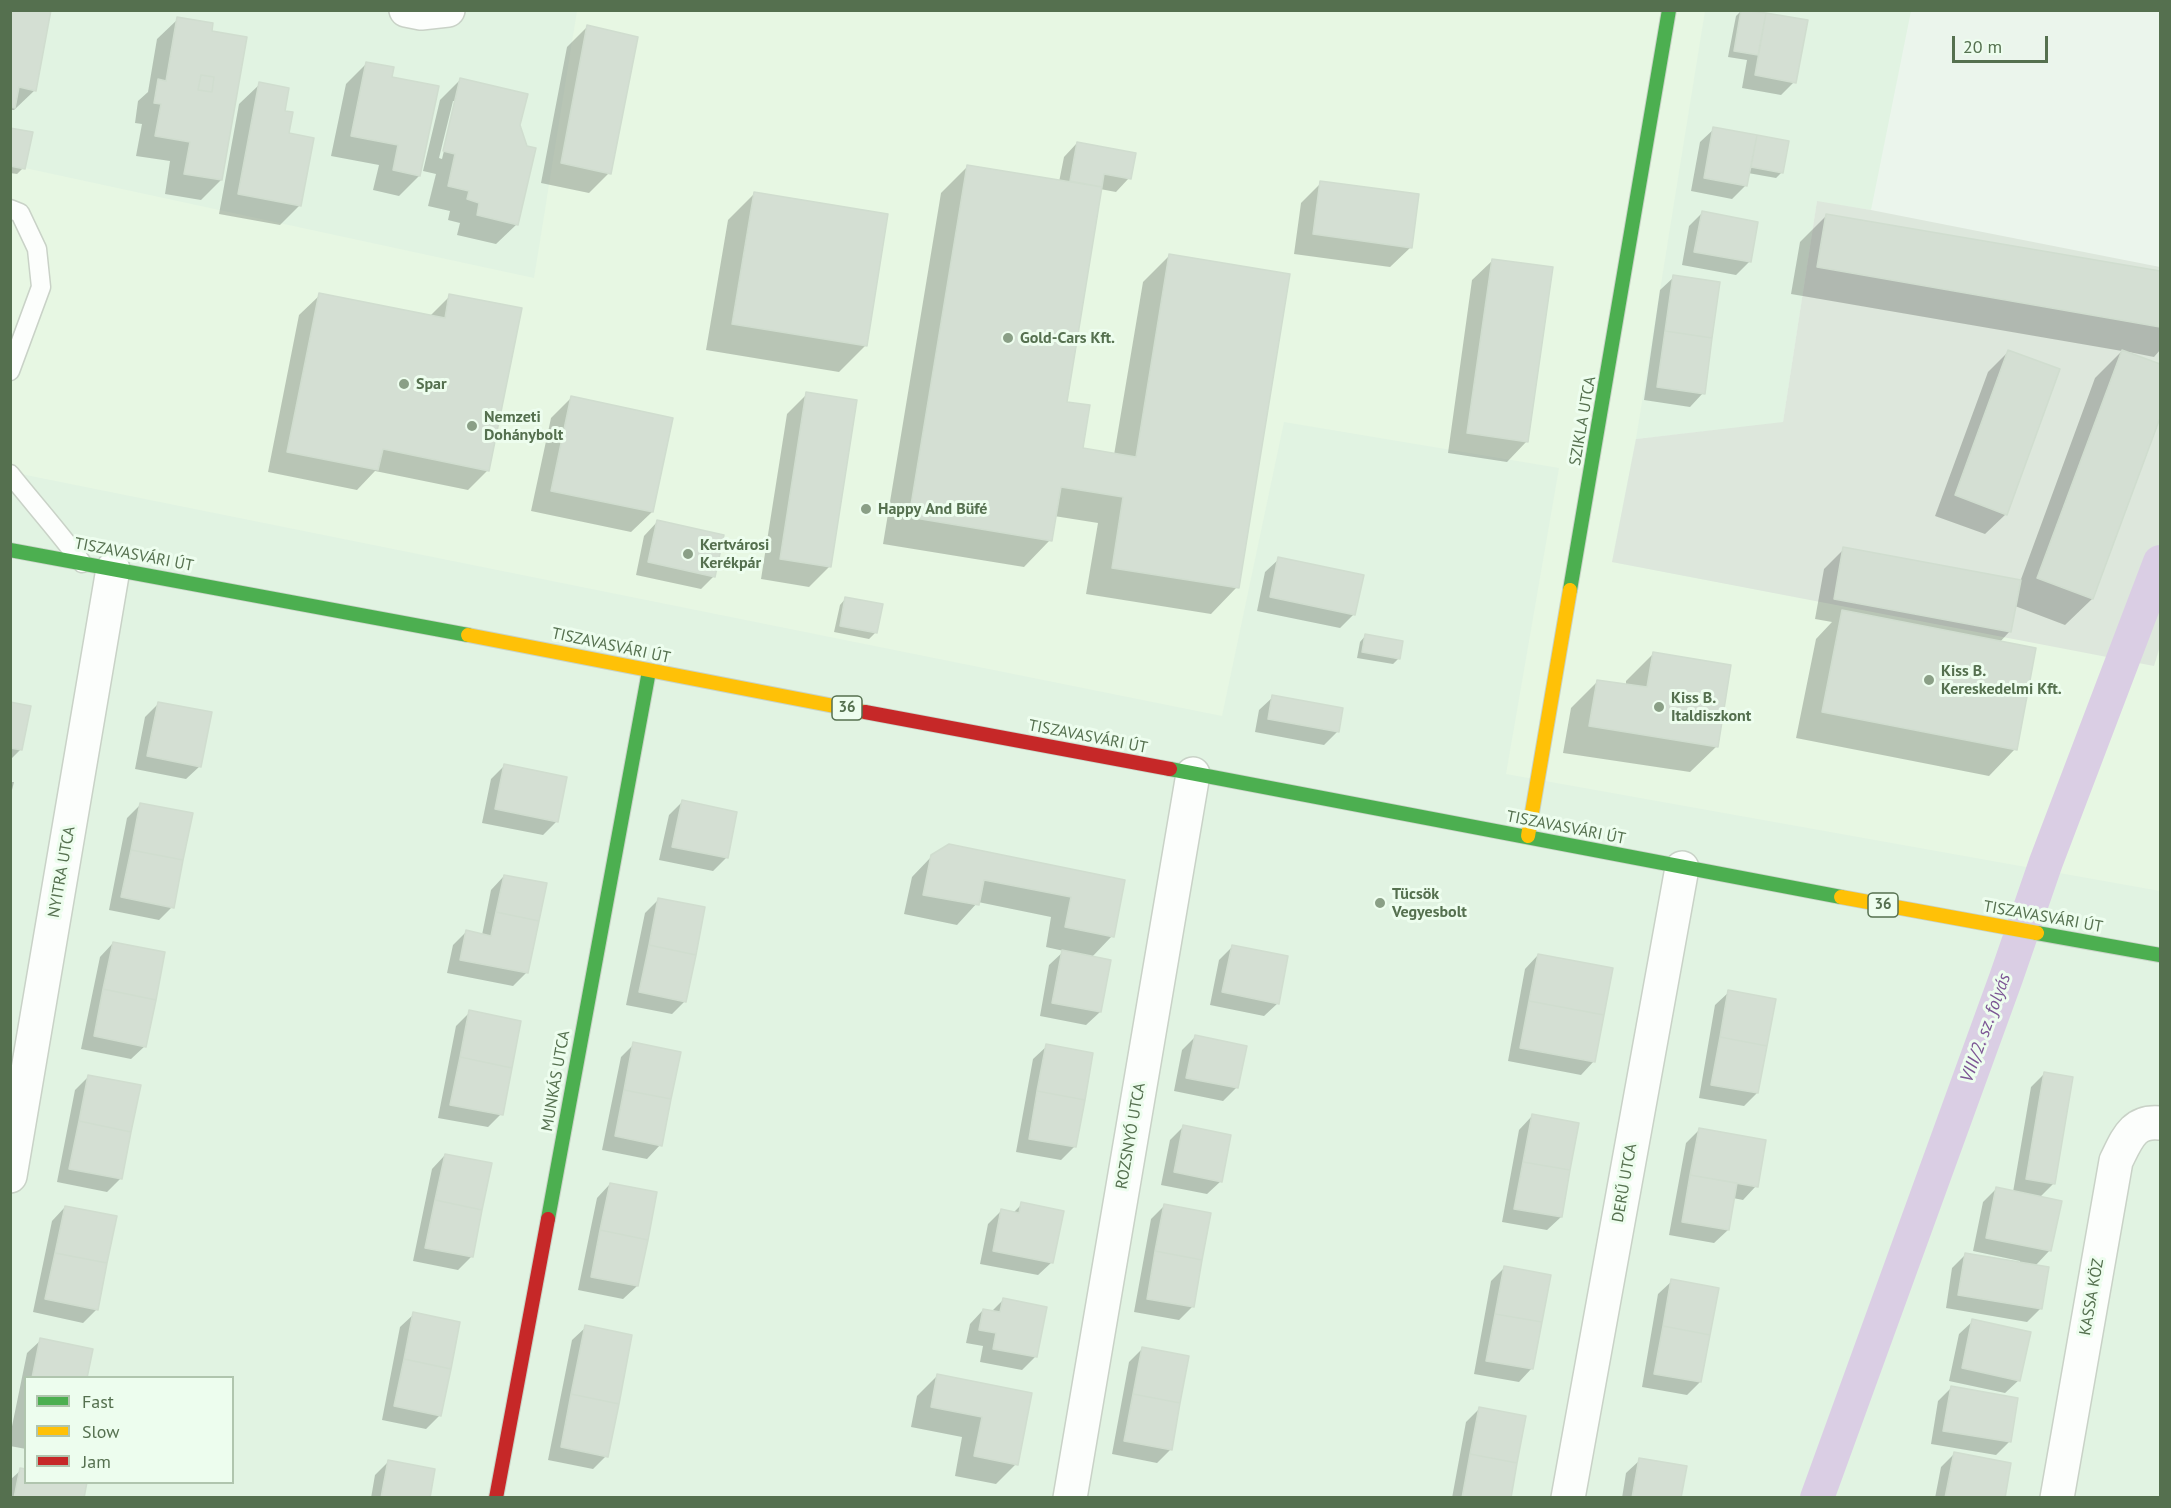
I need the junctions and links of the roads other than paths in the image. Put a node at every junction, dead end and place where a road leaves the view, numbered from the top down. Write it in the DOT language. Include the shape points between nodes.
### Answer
graph roads {
  1 [pos="406,10"];
  2 [pos="448,10"];
  3 [pos="1669,10"];
  4 [pos="10,209"];
  5 [pos="17,330"];
  6 [pos="10,371"];
  7 [pos="10,474"];
  8 [pos="10,550"];
  9 [pos="98,566"];
  10 [pos="649,671"];
  11 [pos="1193,774"];
  12 [pos="1528,836"];
  13 [pos="1682,868"];
  14 [pos="2160,955"];
  15 [pos="2160,1123"];
  16 [pos="10,1176"];
  17 [pos="496,1497"];
  18 [pos="1070,1497"];
  19 [pos="1568,1497"];
  20 [pos="2057,1497"];
  1 -- 2 [label="street"];
  3 -- 12 [label="main road, SZIKLA UTCA"];
  4 -- 5 [label="lane" via="20,213 37,249 41,287"];
  5 -- 6 [label="lane"];
  7 -- 9 [label="lane" via="36,507"];
  8 -- 9 [label="main road, TISZAVASVÁRI ÚT / 36"];
  9 -- 10 [label="main road, TISZAVASVÁRI ÚT / 36"];
  9 -- 16 [label="street, NYITRA UTCA"];
  10 -- 11 [label="main road, TISZAVASVÁRI ÚT / 36"];
  10 -- 17 [label="main road, MUNKÁS UTCA"];
  11 -- 12 [label="main road, TISZAVASVÁRI ÚT / 36"];
  11 -- 18 [label="street, ROZSNYÓ UTCA"];
  12 -- 13 [label="main road, TISZAVASVÁRI ÚT / 36"];
  13 -- 14 [label="main road, TISZAVASVÁRI ÚT / 36"];
  13 -- 19 [label="street, DERŰ UTCA"];
  15 -- 20 [label="street, KASSA KÖZ" via="2147,1122 2131,1132 2116,1161"];
}
